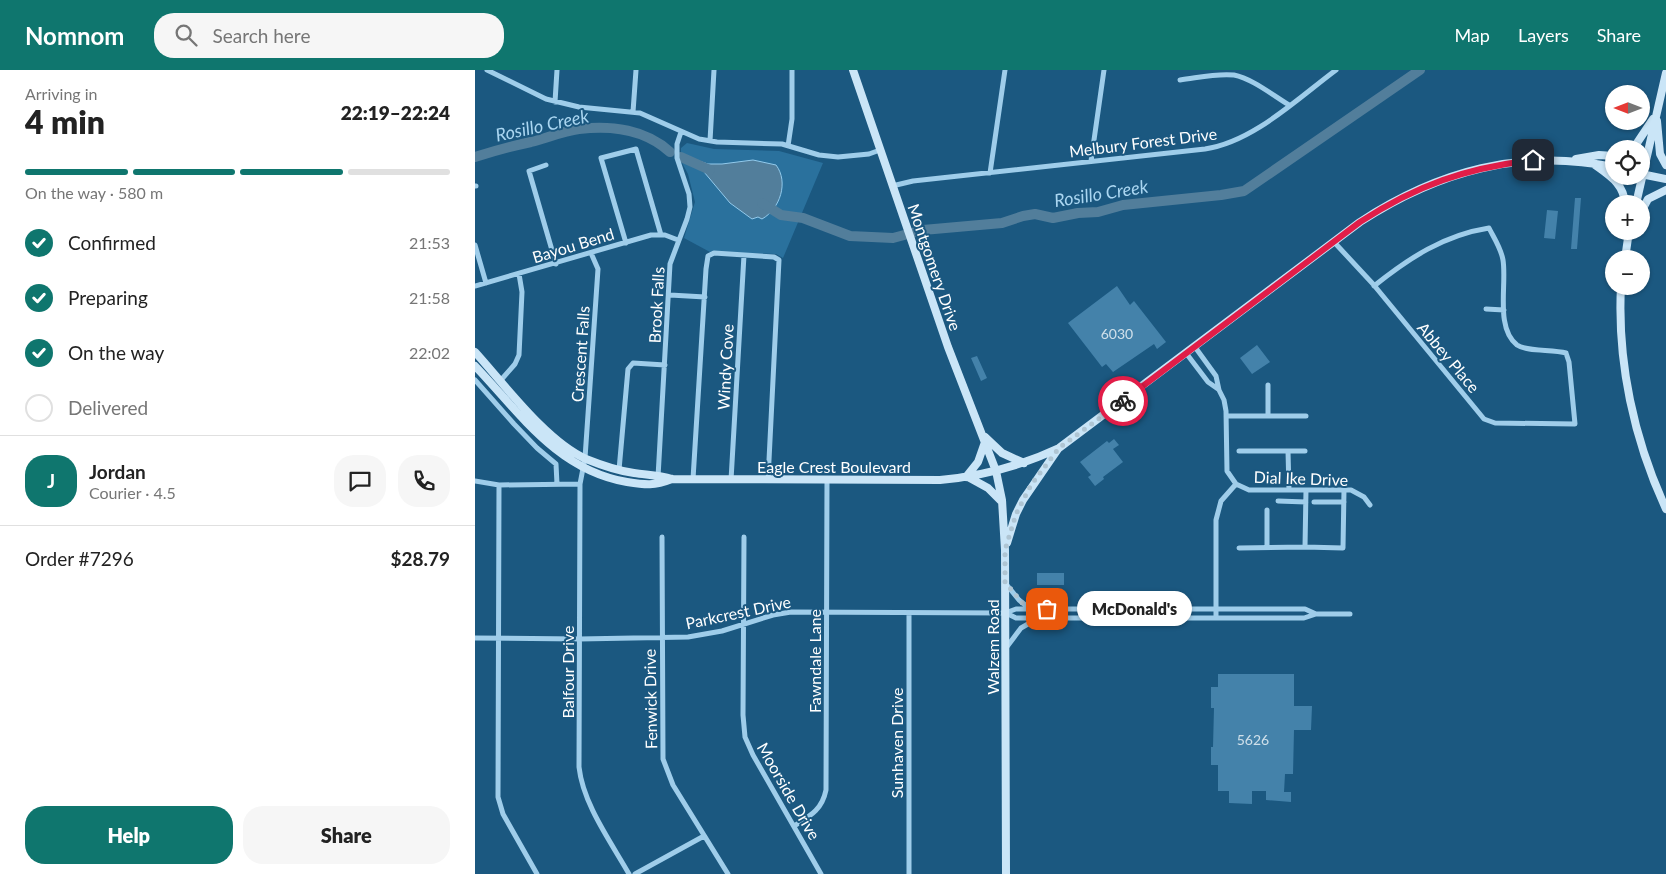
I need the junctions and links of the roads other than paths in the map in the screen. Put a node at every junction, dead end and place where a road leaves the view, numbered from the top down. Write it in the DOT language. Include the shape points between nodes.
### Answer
graph roads {
  1 [pos="487,70"];
  2 [pos="557,70"];
  3 [pos="636,70"];
  4 [pos="714,70"];
  5 [pos="792,70"];
  6 [pos="853,70"];
  7 [pos="1005,70"];
  8 [pos="1104,70"];
  9 [pos="1336,70"];
  10 [pos="1666,73"];
  11 [pos="1180,80"];
  12 [pos="555,102"];
  13 [pos="1289,105"];
  14 [pos="633,112"];
  15 [pos="1657,113"];
  16 [pos="681,132"];
  17 [pos="1639,140"];
  18 [pos="710,141"];
  19 [pos="1650,141"];
  20 [pos="788,146"];
  21 [pos="880,150"];
  22 [pos="1605,155"];
  23 [pos="1091,161"];
  24 [pos="1566,161"];
  25 [pos="1594,164"];
  26 [pos="546,165"];
  27 [pos="1666,165"];
  28 [pos="1605,166"];
  29 [pos="990,172"];
  30 [pos="1650,176"];
  31 [pos="1666,180"];
  32 [pos="893,186"];
  33 [pos="1666,190"];
  34 [pos="1623,195"];
  35 [pos="1650,198"];
  36 [pos="661,235"];
  37 [pos="678,240"];
  38 [pos="1334,242"];
  39 [pos="626,243"];
  40 [pos="475,245"];
  41 [pos="591,253"];
  42 [pos="744,255"];
  43 [pos="556,264"];
  44 [pos="519,274"];
  45 [pos="486,283"];
  46 [pos="475,286"];
  47 [pos="1374,286"];
  48 [pos="669,295"];
  49 [pos="1621,295"];
  50 [pos="705,297"];
  51 [pos="1486,309"];
  52 [pos="1504,310"];
  53 [pos="1195,347"];
  54 [pos="475,352"];
  55 [pos="1186,353"];
  56 [pos="665,365"];
  57 [pos="475,366"];
  58 [pos="475,380"];
  59 [pos="501,380"];
  60 [pos="1268,385"];
  61 [pos="1219,390"];
  62 [pos="1227,416"];
  63 [pos="1268,416"];
  64 [pos="1306,416"];
  65 [pos="983,439"];
  66 [pos="1059,448"];
  67 [pos="1239,451"];
  68 [pos="1288,451"];
  69 [pos="1305,451"];
  70 [pos="585,458"];
  71 [pos="1024,463"];
  72 [pos="584,468"];
  73 [pos="619,470"];
  74 [pos="996,471"];
  75 [pos="658,474"];
  76 [pos="967,477"];
  77 [pos="672,479"];
  78 [pos="693,480"];
  79 [pos="731,480"];
  80 [pos="768,480"];
  81 [pos="827,480"];
  82 [pos="475,482"];
  83 [pos="557,484"];
  84 [pos="580,484"];
  85 [pos="1236,484"];
  86 [pos="499,485"];
  87 [pos="658,485"];
  88 [pos="1289,490"];
  89 [pos="1306,490"];
  90 [pos="1344,490"];
  91 [pos="1278,502"];
  92 [pos="1306,502"];
  93 [pos="1315,502"];
  94 [pos="1344,502"];
  95 [pos="1003,503"];
  96 [pos="1370,505"];
  97 [pos="1666,509"];
  98 [pos="1267,510"];
  99 [pos="662,537"];
  100 [pos="745,537"];
  101 [pos="1267,547"];
  102 [pos="1305,547"];
  103 [pos="1239,548"];
  104 [pos="1005,550"];
  105 [pos="1005,582"];
  106 [pos="1032,609"];
  107 [pos="1216,609"];
  108 [pos="1305,609"];
  109 [pos="827,612"];
  110 [pos="909,613"];
  111 [pos="1005,613"];
  112 [pos="1316,614"];
  113 [pos="1350,614"];
  114 [pos="1038,618"];
  115 [pos="1216,618"];
  116 [pos="1304,618"];
  117 [pos="744,624"];
  118 [pos="661,637"];
  119 [pos="475,638"];
  120 [pos="499,638"];
  121 [pos="579,639"];
  122 [pos="1005,648"];
  123 [pos="794,826"];
  124 [pos="704,836"];
  125 [pos="537,874"];
  126 [pos="629,874"];
  127 [pos="635,874"];
  128 [pos="728,874"];
  129 [pos="821,874"];
  130 [pos="909,874"];
  131 [pos="1006,874"];
  1 -- 12 [label="street"];
  2 -- 12 [label="street"];
  3 -- 14 [label="street"];
  4 -- 18 [label="street"];
  5 -- 20 [label="street" via="792,119"];
  6 -- 21 [label="main road, Montgomery Drive"];
  7 -- 29 [label="street"];
  8 -- 23 [label="street"];
  9 -- 13 [label="street, Melbury Forest Drive"];
  10 -- 15 [label="main road"];
  11 -- 13 [label="street" via="1235,75"];
  12 -- 14 [label="street"];
  13 -- 23 [label="street, Melbury Forest Drive" via="1253,132 1226,145"];
  14 -- 16 [label="street"];
  15 -- 17 [label="main road"];
  15 -- 19 [label="main road"];
  15 -- 27 [label="main road" via="1660,154"];
  16 -- 18 [label="street"];
  16 -- 37 [label="street, Brook Falls" via="677,158 690,207"];
  18 -- 20 [label="street"];
  20 -- 21 [label="street" via="838,157"];
  21 -- 32 [label="main road, Montgomery Drive"];
  22 -- 24 [label="main road"];
  23 -- 29 [label="street, Melbury Forest Drive"];
  24 -- 25 [label="main road"];
  24 -- 38 [label="main road" via="1533,160 1494,165 1442,180 1387,205"];
  25 -- 28 [label="main road"];
  25 -- 34 [label="main road" via="1616,181"];
  26 -- 43 [label="street" via="529,171"];
  29 -- 32 [label="street, Melbury Forest Drive" via="903,182"];
  30 -- 31 [label="main road"];
  32 -- 65 [label="main road, Montgomery Drive"];
  33 -- 35 [label="main road"];
  36 -- 37 [label="street, Bayou Bend"];
  36 -- 39 [label="street, Bayou Bend"];
  36 -- 39 [label="street" via="636,149 601,158"];
  37 -- 48 [label="street, Brook Falls" via="670,264"];
  38 -- 47 [label="street, Abbey Place"];
  38 -- 53 [label="main road"];
  39 -- 41 [label="street, Bayou Bend"];
  40 -- 45 [label="street"];
  41 -- 43 [label="street, Bayou Bend"];
  41 -- 70 [label="street, Crescent Falls" via="598,269"];
  42 -- 50 [label="street" via="708,256"];
  42 -- 79 [label="street, Windy Cove"];
  42 -- 80 [label="street" via="775,257 780,264"];
  43 -- 44 [label="street, Bayou Bend"];
  44 -- 45 [label="street, Bayou Bend"];
  44 -- 59 [label="street" via="522,292 519,355"];
  45 -- 46 [label="street, Bayou Bend"];
  47 -- 52 [label="street" via="1428,248 1489,228 1503,260"];
  47 -- 52 [label="street, Abbey Place" via="1484,419 1495,423 1575,424 1568,351 1519,346 1510,337"];
  48 -- 50 [label="street"];
  48 -- 56 [label="street, Brook Falls"];
  49 -- 97 [label="main road" via="1621,334 1630,400 1647,463"];
  50 -- 78 [label="street"];
  51 -- 52 [label="street"];
  53 -- 55 [label="main road"];
  53 -- 61 [label="street, Dial Ike Drive" via="1216,376"];
  54 -- 59 [label="main road, Eagle Crest Boulevard"];
  55 -- 61 [label="street, Dial Ike Drive" via="1208,382"];
  55 -- 66 [label="main road"];
  56 -- 73 [label="street" via="633,363 628,369"];
  56 -- 75 [label="street, Brook Falls"];
  57 -- 72 [label="main road" via="543,440"];
  58 -- 83 [label="street" via="513,424 556,464"];
  59 -- 70 [label="main road, Eagle Crest Boulevard" via="547,431"];
  60 -- 63 [label="street"];
  61 -- 62 [label="street, Dial Ike Drive"];
  62 -- 63 [label="street"];
  62 -- 85 [label="street, Dial Ike Drive" via="1227,471"];
  63 -- 64 [label="street"];
  65 -- 71 [label="main road" via="1002,454"];
  65 -- 74 [label="main road, Montgomery Drive"];
  65 -- 76 [label="main road" via="978,462"];
  66 -- 71 [label="main road"];
  66 -- 104 [label="main road" via="1023,500"];
  67 -- 68 [label="street"];
  68 -- 69 [label="street"];
  68 -- 88 [label="street"];
  70 -- 72 [label="street, Balfour Drive"];
  70 -- 73 [label="main road, Eagle Crest Boulevard"];
  71 -- 74 [label="main road"];
  72 -- 84 [label="street, Balfour Drive"];
  72 -- 87 [label="main road" via="617,479"];
  73 -- 75 [label="main road, Eagle Crest Boulevard"];
  74 -- 76 [label="main road, Eagle Crest Boulevard"];
  74 -- 95 [label="main road, Walzem Road"];
  75 -- 77 [label="main road, Eagle Crest Boulevard"];
  75 -- 87 [label="street, Brook Falls"];
  76 -- 81 [label="main road, Eagle Crest Boulevard"];
  76 -- 95 [label="main road" via="988,488"];
  77 -- 78 [label="main road, Eagle Crest Boulevard"];
  77 -- 87 [label="main road, Eagle Crest Boulevard"];
  78 -- 79 [label="main road, Eagle Crest Boulevard"];
  79 -- 80 [label="main road, Eagle Crest Boulevard"];
  80 -- 81 [label="main road, Eagle Crest Boulevard"];
  81 -- 109 [label="street, Fawndale Lane"];
  82 -- 86 [label="street"];
  83 -- 84 [label="street"];
  83 -- 86 [label="street"];
  84 -- 121 [label="street, Balfour Drive"];
  85 -- 88 [label="street, Dial Ike Drive" via="1249,490"];
  85 -- 107 [label="street" via="1221,501 1216,520"];
  86 -- 120 [label="street"];
  88 -- 89 [label="street, Dial Ike Drive"];
  89 -- 90 [label="street, Dial Ike Drive"];
  89 -- 92 [label="street"];
  90 -- 94 [label="street"];
  90 -- 96 [label="street, Dial Ike Drive" via="1357,492"];
  91 -- 92 [label="street"];
  92 -- 102 [label="street"];
  93 -- 94 [label="street"];
  94 -- 102 [label="street" via="1343,548"];
  95 -- 104 [label="main road, Walzem Road"];
  98 -- 101 [label="street"];
  99 -- 118 [label="street, Fenwick Drive"];
  100 -- 117 [label="street, Moorside Drive"];
  101 -- 102 [label="street"];
  101 -- 103 [label="street"];
  104 -- 105 [label="main road, Walzem Road"];
  105 -- 106 [label="street" via="1019,600"];
  105 -- 111 [label="main road, Walzem Road"];
  106 -- 107 [label="street, Parkcrest Drive"];
  106 -- 111 [label="street, Parkcrest Drive"];
  107 -- 108 [label="street, Parkcrest Drive"];
  107 -- 115 [label="street"];
  108 -- 112 [label="street, Parkcrest Drive"];
  108 -- 116 [label="street"];
  109 -- 110 [label="street, Parkcrest Drive"];
  109 -- 117 [label="street, Parkcrest Drive" via="791,612"];
  109 -- 123 [label="street, Fawndale Lane" via="826,790 815,814"];
  110 -- 111 [label="street, Parkcrest Drive"];
  110 -- 130 [label="street, Sunhaven Drive"];
  111 -- 114 [label="street, Parkcrest Drive" via="1016,618"];
  111 -- 122 [label="main road, Walzem Road"];
  112 -- 113 [label="street, Parkcrest Drive"];
  112 -- 116 [label="street, Parkcrest Drive"];
  114 -- 115 [label="street, Parkcrest Drive"];
  114 -- 122 [label="street" via="1021,628"];
  115 -- 116 [label="street, Parkcrest Drive"];
  117 -- 118 [label="street, Parkcrest Drive" via="696,636"];
  117 -- 123 [label="street, Moorside Drive" via="745,737"];
  118 -- 121 [label="street, Parkcrest Drive"];
  118 -- 124 [label="street, Fenwick Drive" via="663,759 673,785"];
  119 -- 120 [label="street, Parkcrest Drive"];
  120 -- 121 [label="street, Parkcrest Drive"];
  120 -- 125 [label="street" via="498,796 506,820"];
  121 -- 126 [label="street, Balfour Drive" via="580,777 587,800"];
  122 -- 131 [label="main road, Walzem Road"];
  123 -- 129 [label="street, Moorside Drive"];
  124 -- 127 [label="street"];
  124 -- 128 [label="street, Fenwick Drive"];
}
